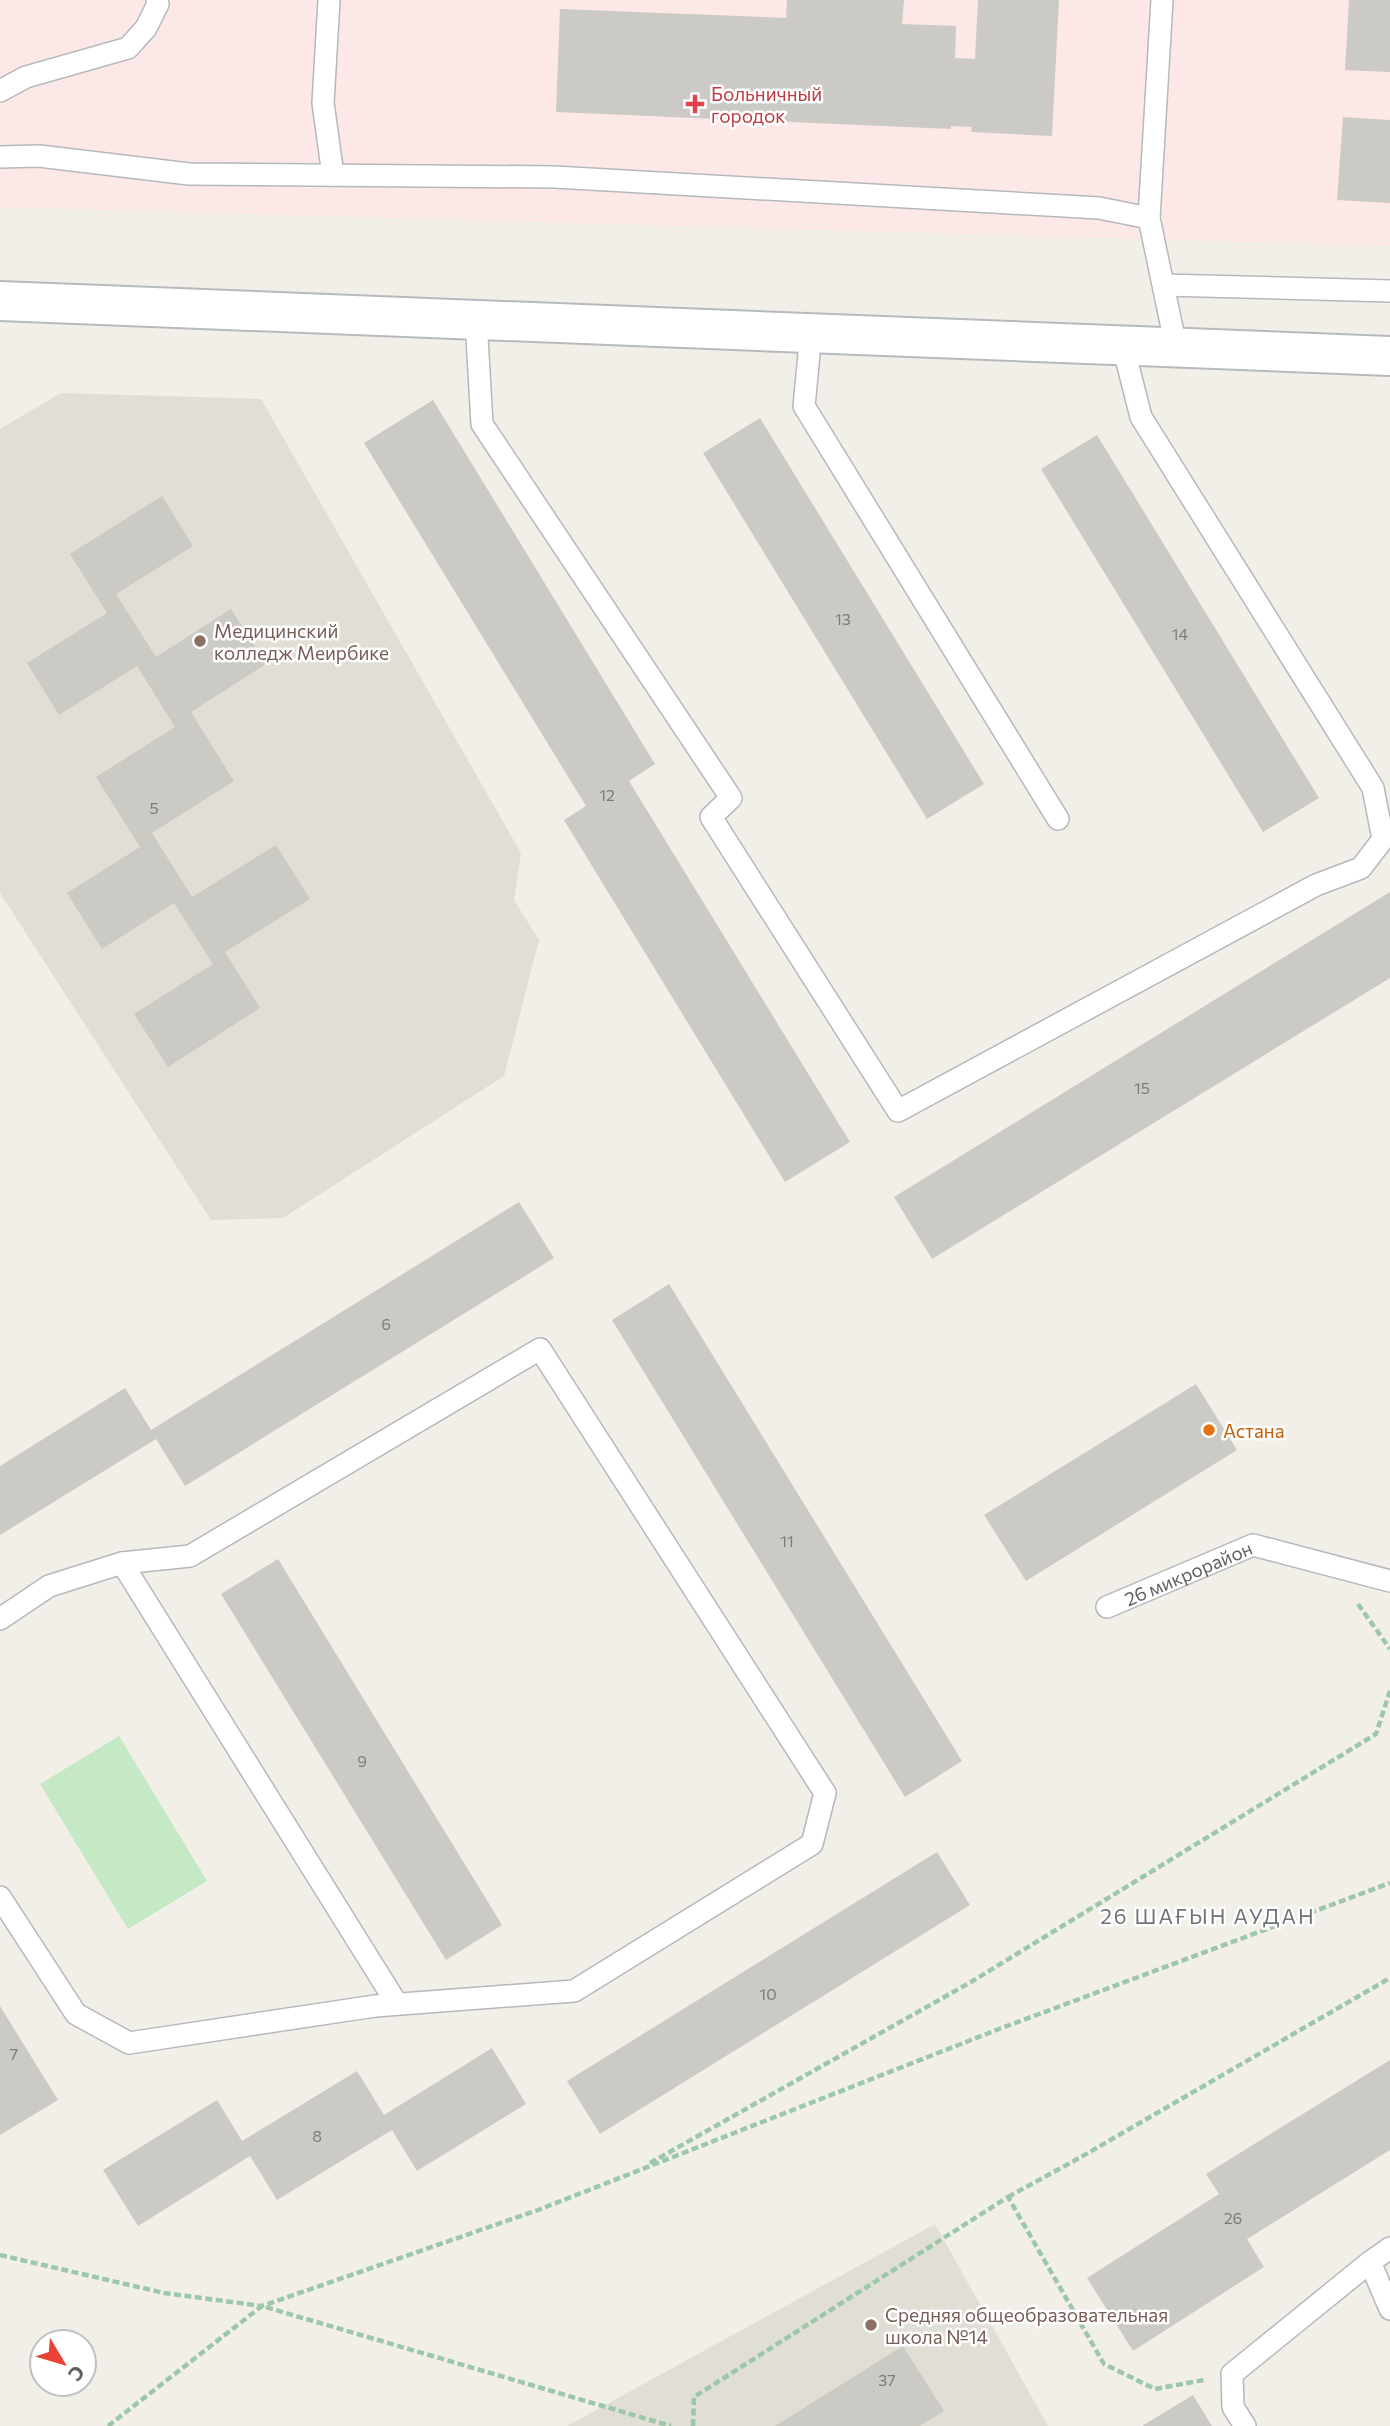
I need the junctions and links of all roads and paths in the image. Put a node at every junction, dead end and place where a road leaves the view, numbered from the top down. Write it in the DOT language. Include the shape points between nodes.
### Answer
graph roads {
  1 [pos="157,0"];
  2 [pos="329,0"];
  3 [pos="1161,0"];
  4 [pos="0,91"];
  5 [pos="0,157"];
  6 [pos="333,175"];
  7 [pos="1149,218"];
  8 [pos="1164,285"];
  9 [pos="1390,291"];
  10 [pos="0,301"];
  11 [pos="476,320"];
  12 [pos="811,333"];
  13 [pos="1123,346"];
  14 [pos="1176,347"];
  15 [pos="1390,356"];
  16 [pos="1058,819"];
  17 [pos="122,1563"];
  18 [pos="1390,1581"];
  19 [pos="1107,1607"];
  20 [pos="0,1619"];
  21 [pos="1390,1691"];
  22 [pos="1390,1883"];
  23 [pos="0,1897"];
  24 [pos="1390,1978"];
  25 [pos="397,2004"];
  26 [pos="636,2172"];
  27 [pos="1008,2197"];
  28 [pos="1390,2248"];
  29 [pos="0,2255"];
  30 [pos="1370,2262"];
  31 [pos="262,2306"];
  32 [pos="1390,2309"];
  33 [pos="1232,2374"];
  34 [pos="108,2426"];
  35 [pos="671,2426"];
  36 [pos="693,2426"];
  37 [pos="1245,2426"];
  1 -- 4 [label="lane" via="146,28 128,48 26,76"];
  2 -- 6 [label="lane" via="323,103"];
  3 -- 7 [label="lane"];
  5 -- 6 [label="lane" via="39,156 189,174"];
  6 -- 7 [label="lane" via="555,177 1098,208"];
  7 -- 8 [label="lane"];
  8 -- 9 [label="lane"];
  8 -- 14 [label="lane"];
  10 -- 11 [label="street"];
  11 -- 12 [label="street"];
  11 -- 13 [label="lane" via="482,424 731,798 711,817 898,1111 1316,885 1361,867 1383,839 1373,788 1140,417"];
  12 -- 13 [label="street"];
  12 -- 16 [label="lane" via="804,406"];
  13 -- 14 [label="street"];
  14 -- 15 [label="street"];
  17 -- 20 [label="lane" via="49,1586"];
  17 -- 25 [label="lane"];
  17 -- 25 [label="lane" via="190,1556 540,1349 825,1793 812,1844 574,1991"];
  18 -- 19 [label="lane, 26 микрорайон" via="1253,1545"];
  21 -- 26 [label="path" via="1376,1734 971,1982"];
  22 -- 26 [label="path" via="999,2029"];
  23 -- 25 [label="lane" via="76,2014 129,2043"];
  24 -- 27 [label="path"];
  26 -- 31 [label="path"];
  27 -- 33 [label="path" via="1104,2364 1155,2389"];
  27 -- 36 [label="path" via="694,2397"];
  28 -- 30 [label="lane"];
  29 -- 31 [label="path" via="164,2293"];
  30 -- 32 [label="lane"];
  30 -- 33 [label="lane"];
  31 -- 34 [label="path"];
  31 -- 35 [label="path"];
  33 -- 37 [label="lane" via="1233,2407"];
}
